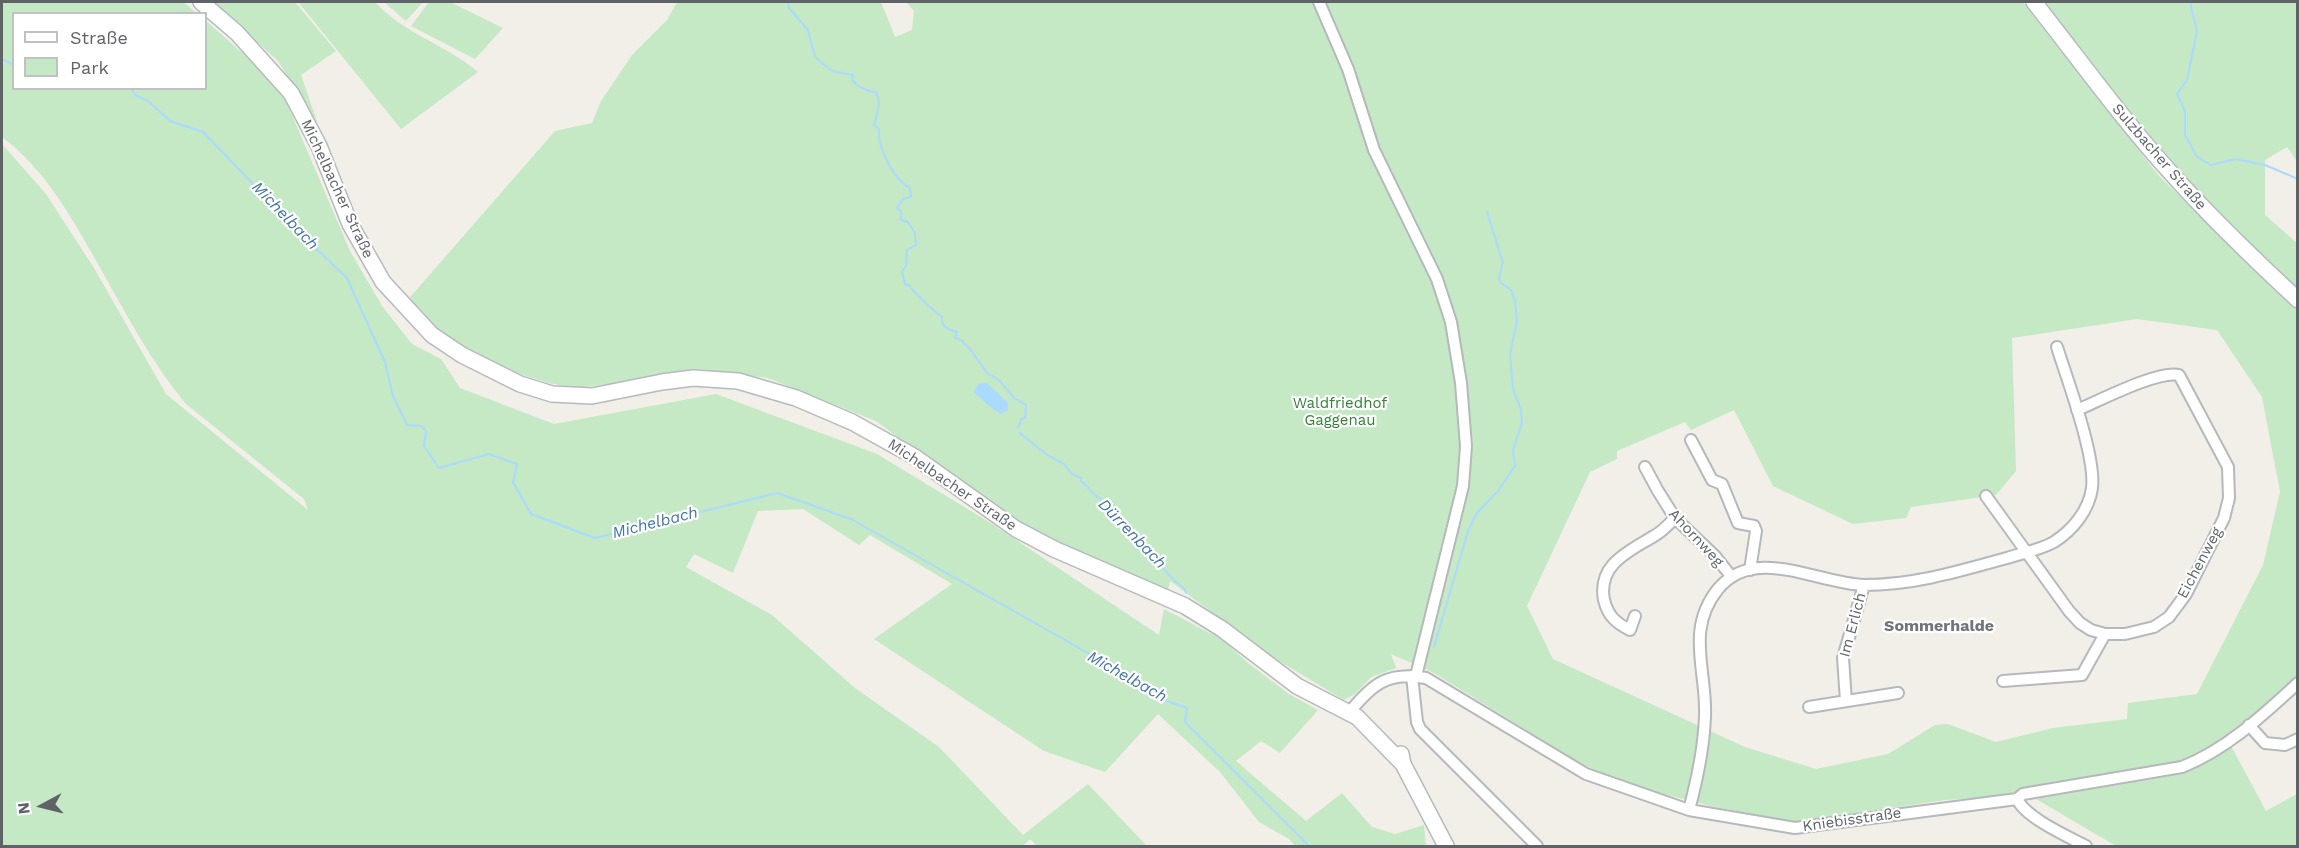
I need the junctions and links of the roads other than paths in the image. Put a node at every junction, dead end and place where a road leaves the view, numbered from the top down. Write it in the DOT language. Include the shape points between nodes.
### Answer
graph roads {
  1 [pos="201,2"];
  2 [pos="1319,2"];
  3 [pos="2034,2"];
  4 [pos="2298,300"];
  5 [pos="2057,347"];
  6 [pos="2077,410"];
  7 [pos="1691,440"];
  8 [pos="1645,466"];
  9 [pos="1986,496"];
  10 [pos="1675,518"];
  11 [pos="2026,552"];
  12 [pos="1750,570"];
  13 [pos="1731,576"];
  14 [pos="1864,585"];
  15 [pos="1635,616"];
  16 [pos="2105,634"];
  17 [pos="1414,676"];
  18 [pos="2003,681"];
  19 [pos="2298,683"];
  20 [pos="1898,693"];
  21 [pos="1846,701"];
  22 [pos="1809,706"];
  23 [pos="1353,715"];
  24 [pos="2249,725"];
  25 [pos="2298,740"];
  26 [pos="2017,799"];
  27 [pos="1689,810"];
  28 [pos="1446,846"];
  29 [pos="1537,846"];
  30 [pos="2086,846"];
  1 -- 23 [label="main road, Michelbacher Straße" via="237,33 291,93 320,146 350,224 383,282 432,335 462,355 520,384 552,394 592,396 693,378 738,381 796,398 852,422 915,457 1016,529 1185,606 1297,686"];
  2 -- 17 [label="street" via="1374,150 1437,279 1451,322 1460,373 1466,446 1463,486"];
  3 -- 4 [label="main road, Sulzbacher Straße" via="2170,172"];
  5 -- 6 [label="street"];
  6 -- 11 [label="street" via="2092,484 2085,513 2054,542"];
  6 -- 16 [label="street, Eichenweg" via="2154,378 2179,375 2228,467 2229,498 2224,518 2186,594 2169,617 2154,627"];
  7 -- 12 [label="street" via="1712,480 1722,484 1738,523 1754,526"];
  8 -- 10 [label="street, Ahornweg"];
  9 -- 11 [label="street"];
  10 -- 13 [label="street, Ahornweg"];
  10 -- 15 [label="street" via="1656,536 1620,556 1608,571 1604,597 1611,617 1630,630"];
  11 -- 14 [label="street" via="1952,574"];
  11 -- 16 [label="street" via="2080,623"];
  12 -- 13 [label="street"];
  12 -- 14 [label="street" via="1781,569"];
  13 -- 27 [label="street" via="1706,609 1698,636 1705,715 1701,757"];
  14 -- 21 [label="street, Im Erlich" via="1843,658"];
  16 -- 18 [label="street" via="2082,675"];
  17 -- 23 [label="street" via="1379,682 1369,689"];
  17 -- 27 [label="street, Kniebisstraße" via="1438,683 1586,774"];
  17 -- 29 [label="street" via="1420,729"];
  19 -- 24 [label="street, Kniebisstraße"];
  20 -- 21 [label="street"];
  21 -- 22 [label="street"];
  23 -- 28 [label="main road, Michelbacher Straße" via="1368,719 1400,749 1403,764"];
  24 -- 25 [label="street" via="2265,743 2285,745"];
  24 -- 26 [label="street, Kniebisstraße" via="2205,758 2182,767 2023,794"];
  26 -- 27 [label="street, Kniebisstraße" via="1795,828"];
  26 -- 30 [label="street" via="2031,814"];
}
